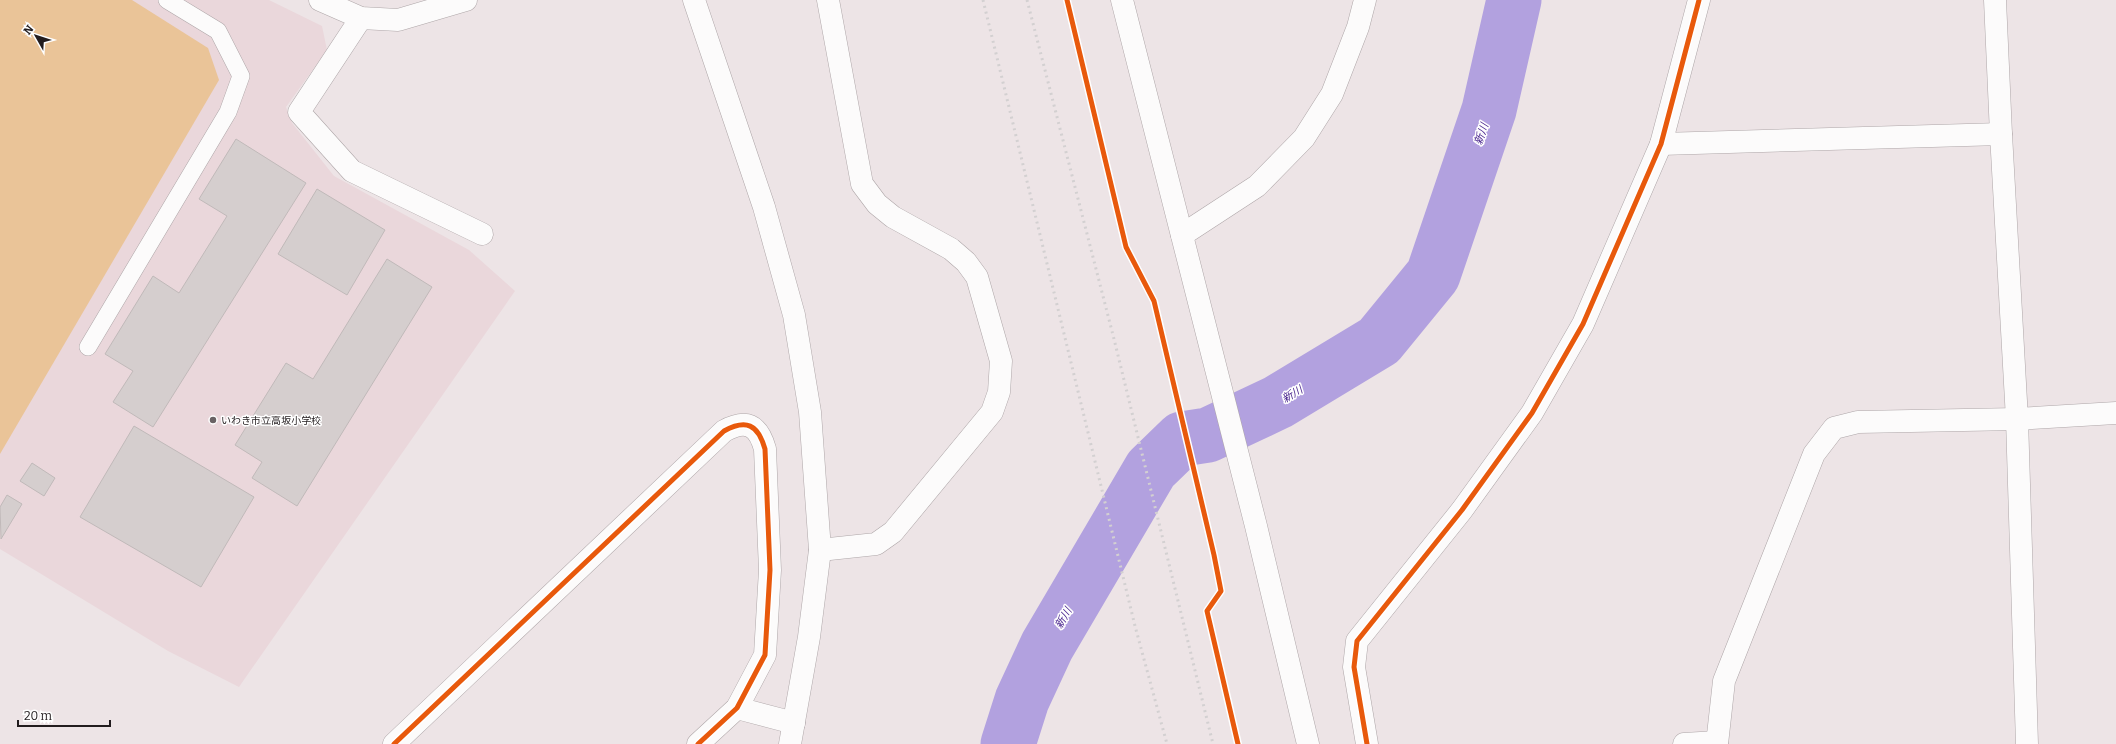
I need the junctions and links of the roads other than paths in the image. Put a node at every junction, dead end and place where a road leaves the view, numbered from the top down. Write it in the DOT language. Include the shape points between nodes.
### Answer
graph roads {
  1 [pos="167,0"];
  2 [pos="320,0"];
  3 [pos="466,0"];
  4 [pos="694,0"];
  5 [pos="828,0"];
  6 [pos="1122,0"];
  7 [pos="1365,0"];
  8 [pos="1700,0"];
  9 [pos="1995,0"];
  10 [pos="361,18"];
  11 [pos="2001,134"];
  12 [pos="1661,144"];
  13 [pos="482,234"];
  14 [pos="1182,234"];
  15 [pos="88,347"];
  16 [pos="2116,413"];
  17 [pos="2017,419"];
  18 [pos="820,550"];
  19 [pos="737,708"];
  20 [pos="792,734"];
  21 [pos="1717,743"];
  22 [pos="394,744"];
  23 [pos="698,744"];
  24 [pos="1308,744"];
  25 [pos="1367,744"];
  26 [pos="1684,744"];
  27 [pos="2027,744"];
  1 -- 15 [label="lane" via="218,32 241,76 228,112"];
  2 -- 10 [label="street"];
  3 -- 10 [label="street" via="398,20"];
  4 -- 18 [label="street" via="764,207 794,315 810,412"];
  5 -- 18 [label="street" via="862,184 877,204 893,217 950,249 966,262 977,277 1001,361 999,392 992,412 893,532 876,544"];
  6 -- 14 [label="street"];
  7 -- 14 [label="street" via="1358,27 1332,94 1304,138 1257,186"];
  8 -- 12 [label="street"];
  9 -- 11 [label="street"];
  10 -- 13 [label="street" via="299,112 352,171"];
  11 -- 12 [label="street"];
  11 -- 17 [label="street"];
  12 -- 25 [label="street" via="1583,324 1532,413 1462,510 1357,641 1354,667"];
  14 -- 24 [label="street"];
  16 -- 17 [label="street"];
  17 -- 21 [label="street" via="1858,422 1834,428 1814,454 1724,681"];
  17 -- 27 [label="street"];
  18 -- 20 [label="street" via="810,636"];
  19 -- 20 [label="street"];
  19 -- 22 [label="street" via="765,655 770,570 765,449 761,435 752,426 737,424 724,432"];
  19 -- 23 [label="street"];
  21 -- 26 [label="street"];
}
